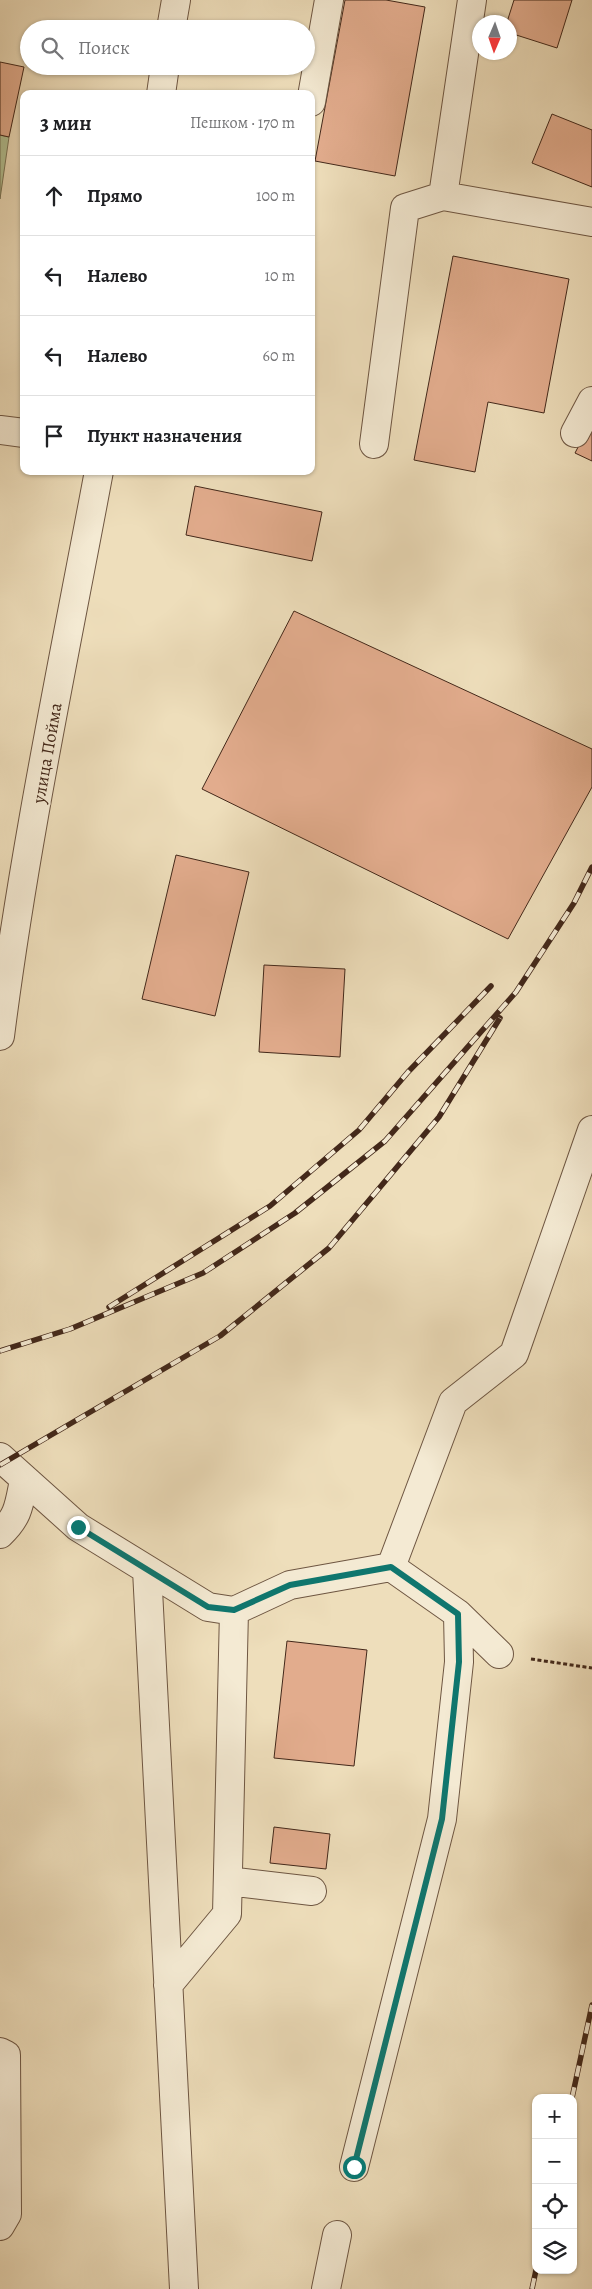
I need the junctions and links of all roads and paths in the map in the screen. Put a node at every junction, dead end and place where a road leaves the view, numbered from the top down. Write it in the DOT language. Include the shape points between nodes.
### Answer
graph roads {
  1 [pos="176,0"];
  2 [pos="329,0"];
  3 [pos="472,0"];
  4 [pos="173,20"];
  5 [pos="164,75"];
  6 [pos="162,90"];
  7 [pos="313,90"];
  8 [pos="443,196"];
  9 [pos="592,222"];
  10 [pos="592,402"];
  11 [pos="0,430"];
  12 [pos="20,432"];
  13 [pos="575,433"];
  14 [pos="0,436"];
  15 [pos="374,444"];
  16 [pos="98,475"];
  17 [pos="0,1036"];
  18 [pos="592,1130"];
  19 [pos="0,1457"];
  20 [pos="24,1480"];
  21 [pos="0,1534"];
  22 [pos="391,1567"];
  23 [pos="147,1570"];
  24 [pos="234,1610"];
  25 [pos="458,1614"];
  26 [pos="499,1654"];
  27 [pos="592,1668"];
  28 [pos="228,1881"];
  29 [pos="312,1891"];
  30 [pos="168,1985"];
  31 [pos="0,2052"];
  32 [pos="354,2167"];
  33 [pos="0,2226"];
  34 [pos="337,2235"];
  35 [pos="184,2289"];
  36 [pos="326,2289"];
  1 -- 4 [label="street"];
  2 -- 7 [label="street"];
  3 -- 8 [label="street"];
  5 -- 6 [label="street"];
  8 -- 9 [label="street"];
  8 -- 15 [label="street" via="404,208"];
  10 -- 13 [label="street"];
  11 -- 12 [label="street"];
  11 -- 14 [label="street"];
  16 -- 17 [label="street, улица Пойма"];
  18 -- 22 [label="street" via="514,1354 453,1402"];
  19 -- 20 [label="street"];
  20 -- 21 [label="street" via="18,1513"];
  20 -- 23 [label="street" via="78,1527"];
  22 -- 24 [label="street" via="290,1585"];
  22 -- 25 [label="street"];
  23 -- 24 [label="street" via="208,1607"];
  23 -- 30 [label="street"];
  24 -- 28 [label="street"];
  25 -- 26 [label="street"];
  25 -- 32 [label="street" via="459,1662 442,1819"];
  26 -- 27 [label="path"];
  28 -- 29 [label="street"];
  28 -- 30 [label="street" via="227,1914"];
  30 -- 35 [label="street"];
  31 -- 33 [label="street" via="6,2055 7,2214"];
  34 -- 36 [label="street"];
}
